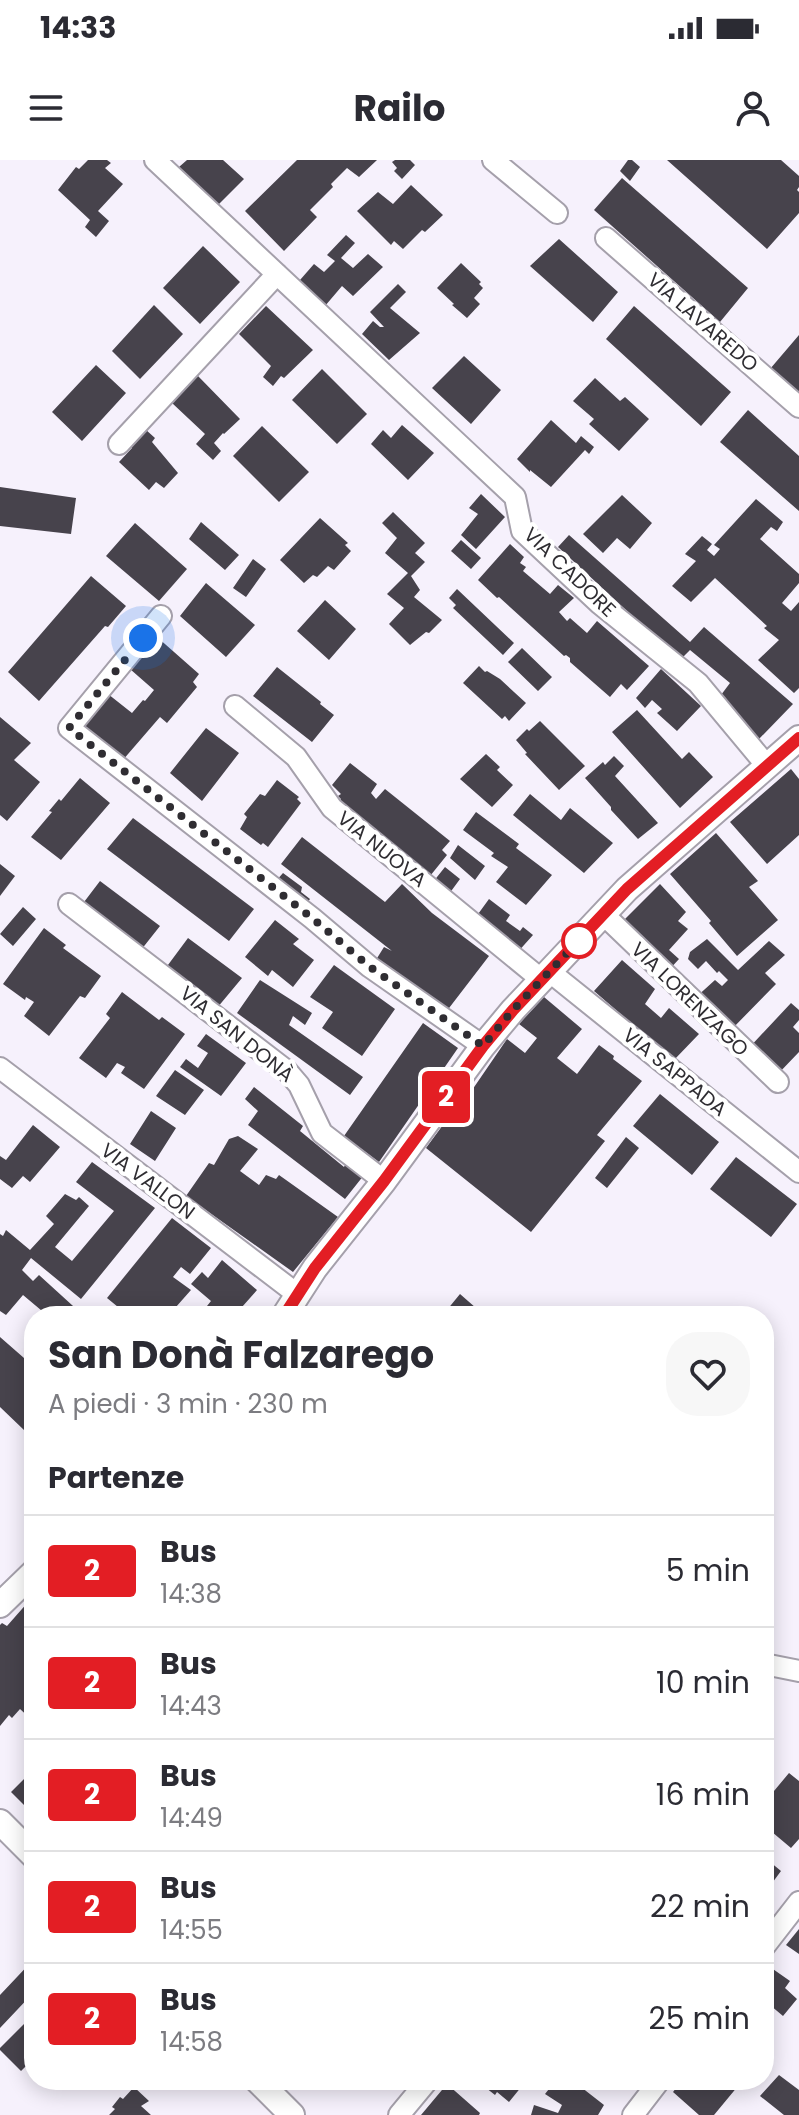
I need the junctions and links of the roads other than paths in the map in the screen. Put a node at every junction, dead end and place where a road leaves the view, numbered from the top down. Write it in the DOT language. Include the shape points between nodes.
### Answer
graph roads {
  1 [pos="493,160"];
  2 [pos="165,163"];
  3 [pos="557,213"];
  4 [pos="606,238"];
  5 [pos="277,274"];
  6 [pos="799,407"];
  7 [pos="119,444"];
  8 [pos="161,616"];
  9 [pos="235,706"];
  10 [pos="799,738"];
  11 [pos="767,766"];
  12 [pos="69,904"];
  13 [pos="603,914"];
  14 [pos="546,976"];
  15 [pos="483,1046"];
  16 [pos="0,1068"];
  17 [pos="778,1082"];
  18 [pos="799,1172"];
  19 [pos="384,1181"];
  20 [pos="297,1294"];
  21 [pos="290,1306"];
  22 [pos="24,1582"];
  23 [pos="0,1605"];
  24 [pos="774,1666"];
  25 [pos="799,1671"];
  26 [pos="0,1822"];
  27 [pos="24,1846"];
  28 [pos="799,1902"];
  29 [pos="774,1934"];
  30 [pos="267,2090"];
  31 [pos="420,2090"];
  32 [pos="652,2090"];
  33 [pos="292,2115"];
  34 [pos="399,2115"];
  35 [pos="633,2115"];
  1 -- 3 [label="street"];
  2 -- 5 [label="street, VIA CADORE"];
  4 -- 6 [label="street, VIA LAVAREDO"];
  5 -- 7 [label="street"];
  5 -- 11 [label="street, VIA CADORE" via="515,497 522,531 600,604 698,683"];
  8 -- 15 [label="street" via="69,728 370,967"];
  9 -- 14 [label="street, VIA NUOVA" via="296,757 332,808"];
  10 -- 11 [label="street"];
  11 -- 13 [label="street"];
  12 -- 19 [label="street, VIA SAN DONÀ" via="287,1071 322,1133"];
  13 -- 14 [label="street"];
  13 -- 17 [label="street, VIA LORENZAGO"];
  14 -- 15 [label="street"];
  14 -- 18 [label="street, VIA SAPPADA"];
  15 -- 19 [label="street"];
  16 -- 20 [label="street, VIA VALLON"];
  19 -- 20 [label="street"];
  20 -- 21 [label="street"];
  22 -- 23 [label="street"];
  24 -- 25 [label="street"];
  26 -- 27 [label="street"];
  28 -- 29 [label="street"];
  30 -- 33 [label="street"];
  31 -- 34 [label="street"];
  32 -- 35 [label="street"];
}
